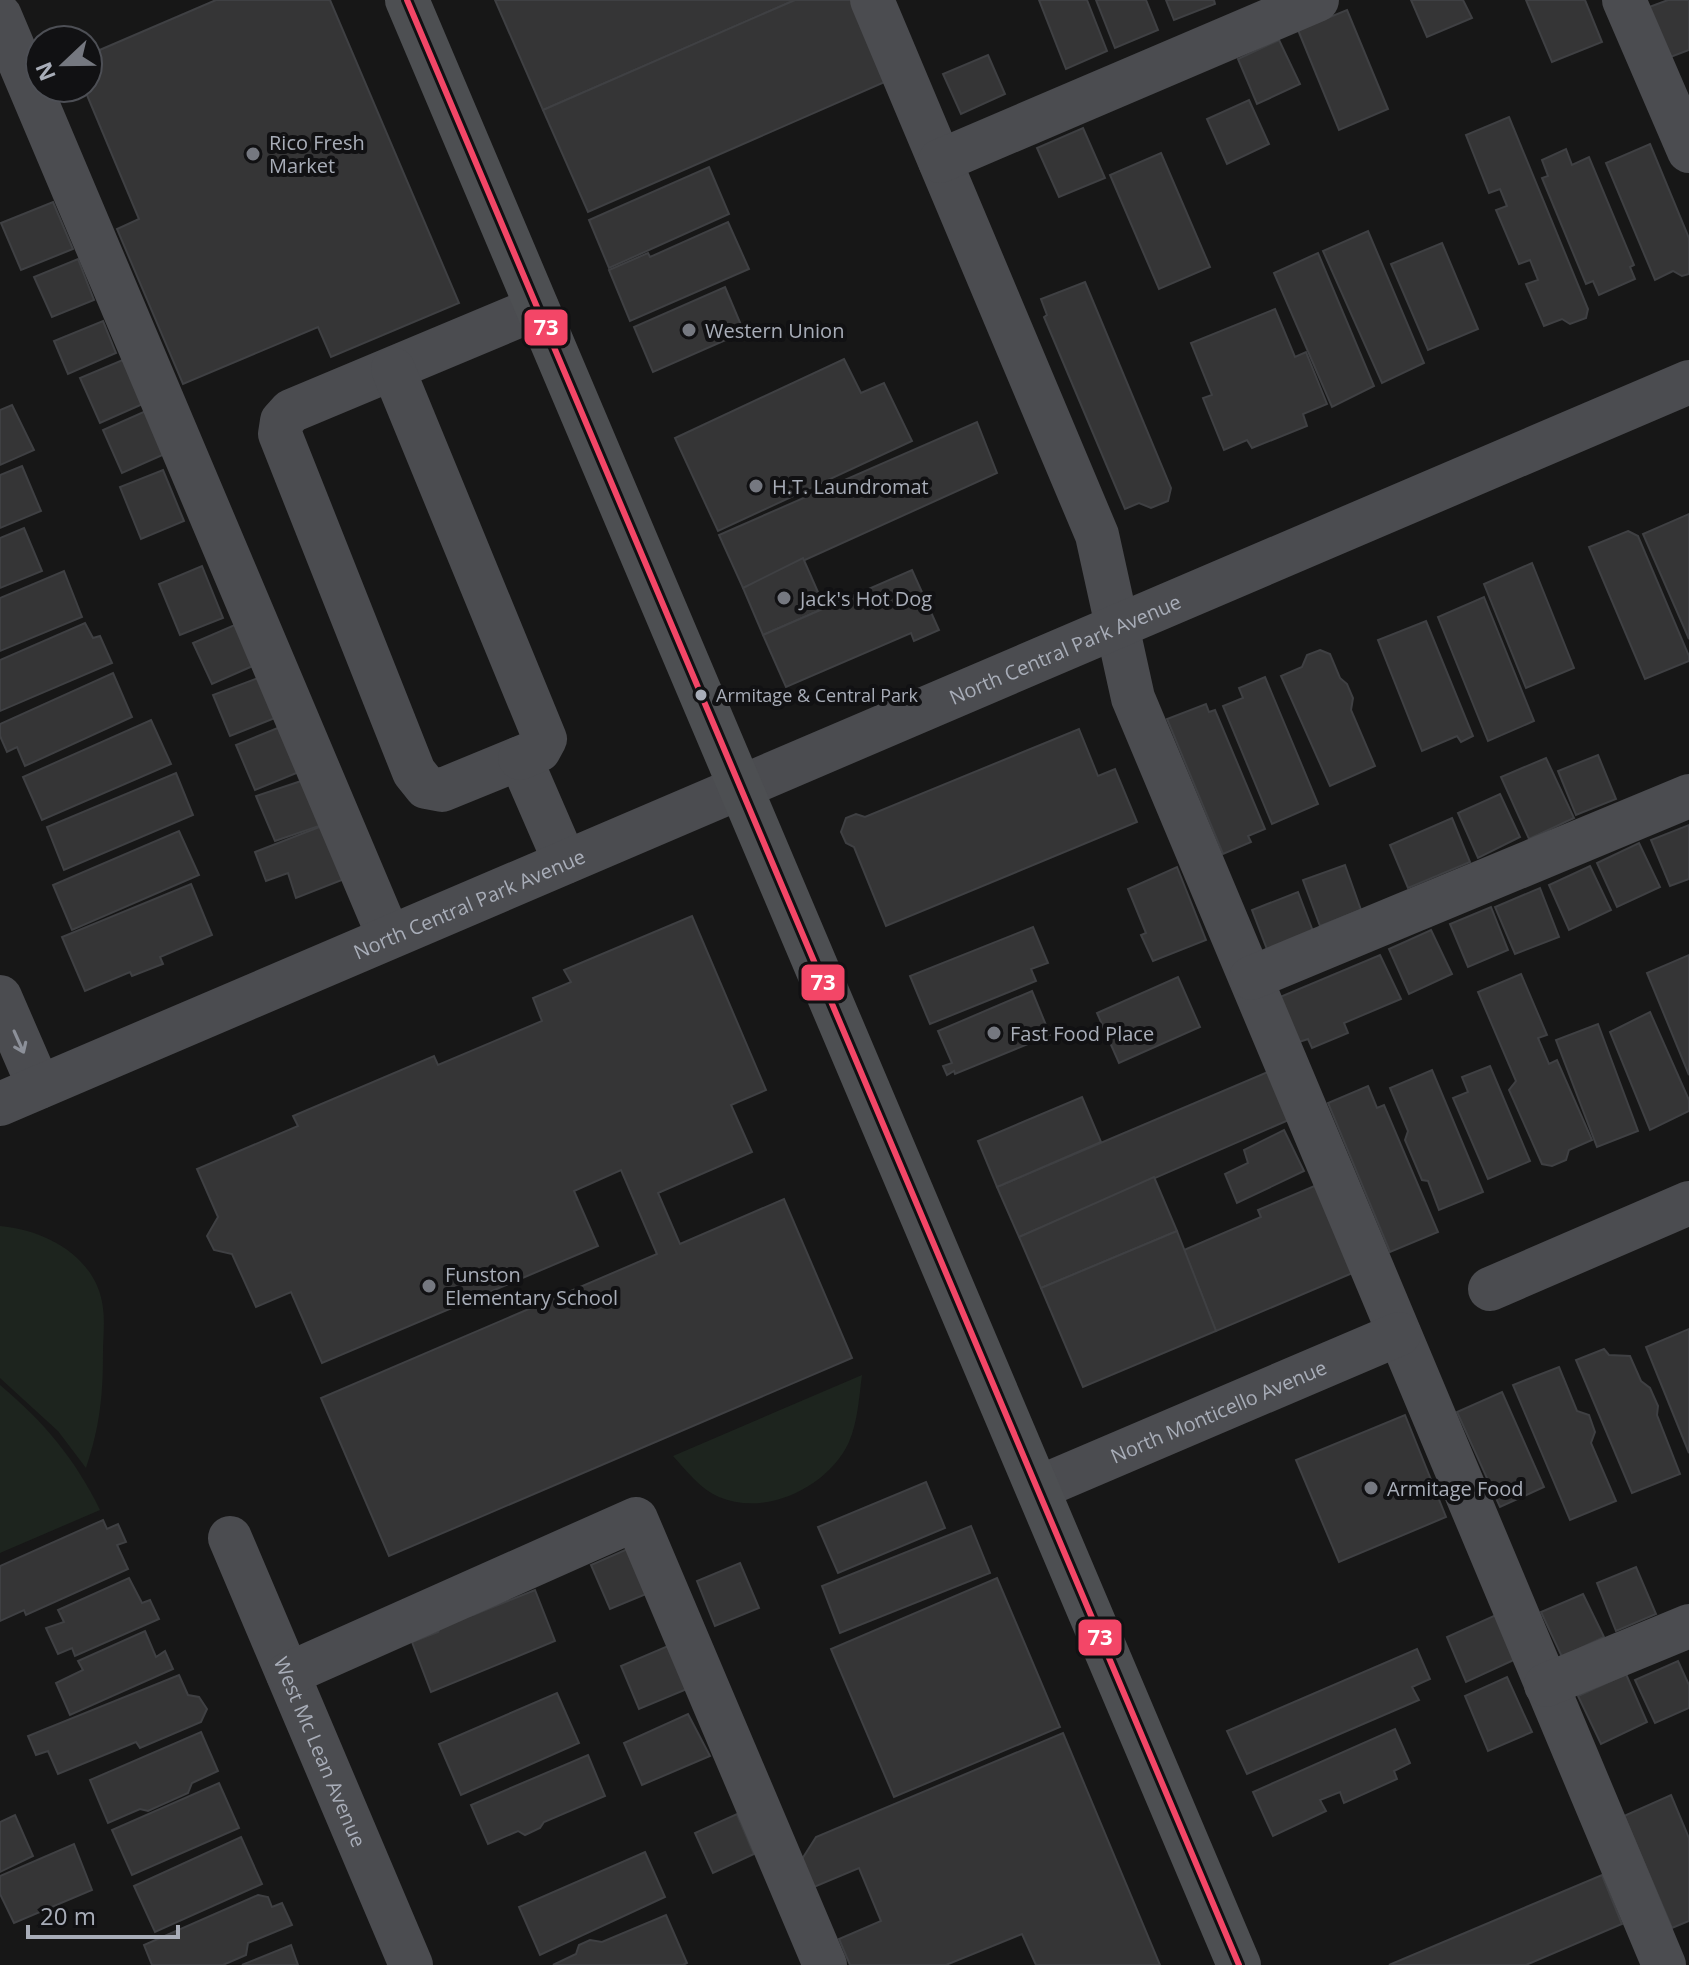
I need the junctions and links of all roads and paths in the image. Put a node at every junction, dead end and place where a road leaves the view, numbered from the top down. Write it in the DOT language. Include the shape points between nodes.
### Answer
graph roads {
  1 [pos="25,0"];
  2 [pos="407,0"];
  3 [pos="872,0"];
  4 [pos="1317,0"];
  5 [pos="1624,0"];
  6 [pos="0,13"];
  7 [pos="1689,151"];
  8 [pos="940,161"];
  9 [pos="537,308"];
  10 [pos="393,369"];
  11 [pos="1689,382"];
  12 [pos="1118,626"];
  13 [pos="520,758"];
  14 [pos="740,788"];
  15 [pos="1689,796"];
  16 [pos="565,862"];
  17 [pos="389,937"];
  18 [pos="1251,978"];
  19 [pos="0,997"];
  20 [pos="20,1096"];
  21 [pos="1689,1203"];
  22 [pos="1490,1289"];
  23 [pos="1399,1334"];
  24 [pos="1038,1488"];
  25 [pos="230,1538"];
  26 [pos="1689,1626"];
  27 [pos="288,1674"];
  28 [pos="1546,1685"];
  29 [pos="411,1965"];
  30 [pos="825,1965"];
  31 [pos="1239,1965"];
  32 [pos="1664,1965"];
  1 -- 6 [label="street"];
  2 -- 9 [label="main road"];
  3 -- 8 [label="street"];
  4 -- 8 [label="street"];
  5 -- 7 [label="street"];
  6 -- 17 [label="street"];
  8 -- 12 [label="street" via="1097,535"];
  9 -- 10 [label="street"];
  9 -- 14 [label="main road"];
  10 -- 13 [label="street" via="545,739 539,750"];
  10 -- 13 [label="street" via="291,411 280,434 414,772 426,787 442,790"];
  11 -- 12 [label="street, North Central Park Avenue"];
  12 -- 14 [label="street, North Central Park Avenue"];
  12 -- 18 [label="street" via="1133,698"];
  13 -- 16 [label="street"];
  14 -- 16 [label="street, North Central Park Avenue"];
  14 -- 24 [label="main road"];
  15 -- 18 [label="street"];
  16 -- 17 [label="street, North Central Park Avenue"];
  17 -- 20 [label="street, North Central Park Avenue"];
  18 -- 23 [label="street"];
  19 -- 20 [label="street, one-way"];
  21 -- 22 [label="street"];
  23 -- 24 [label="street, North Monticello Avenue"];
  23 -- 28 [label="street"];
  24 -- 31 [label="main road"];
  25 -- 27 [label="street, West Mc Lean Avenue"];
  26 -- 28 [label="street"];
  27 -- 29 [label="street, West Mc Lean Avenue"];
  27 -- 30 [label="street" via="636,1519"];
  28 -- 32 [label="street"];
}
